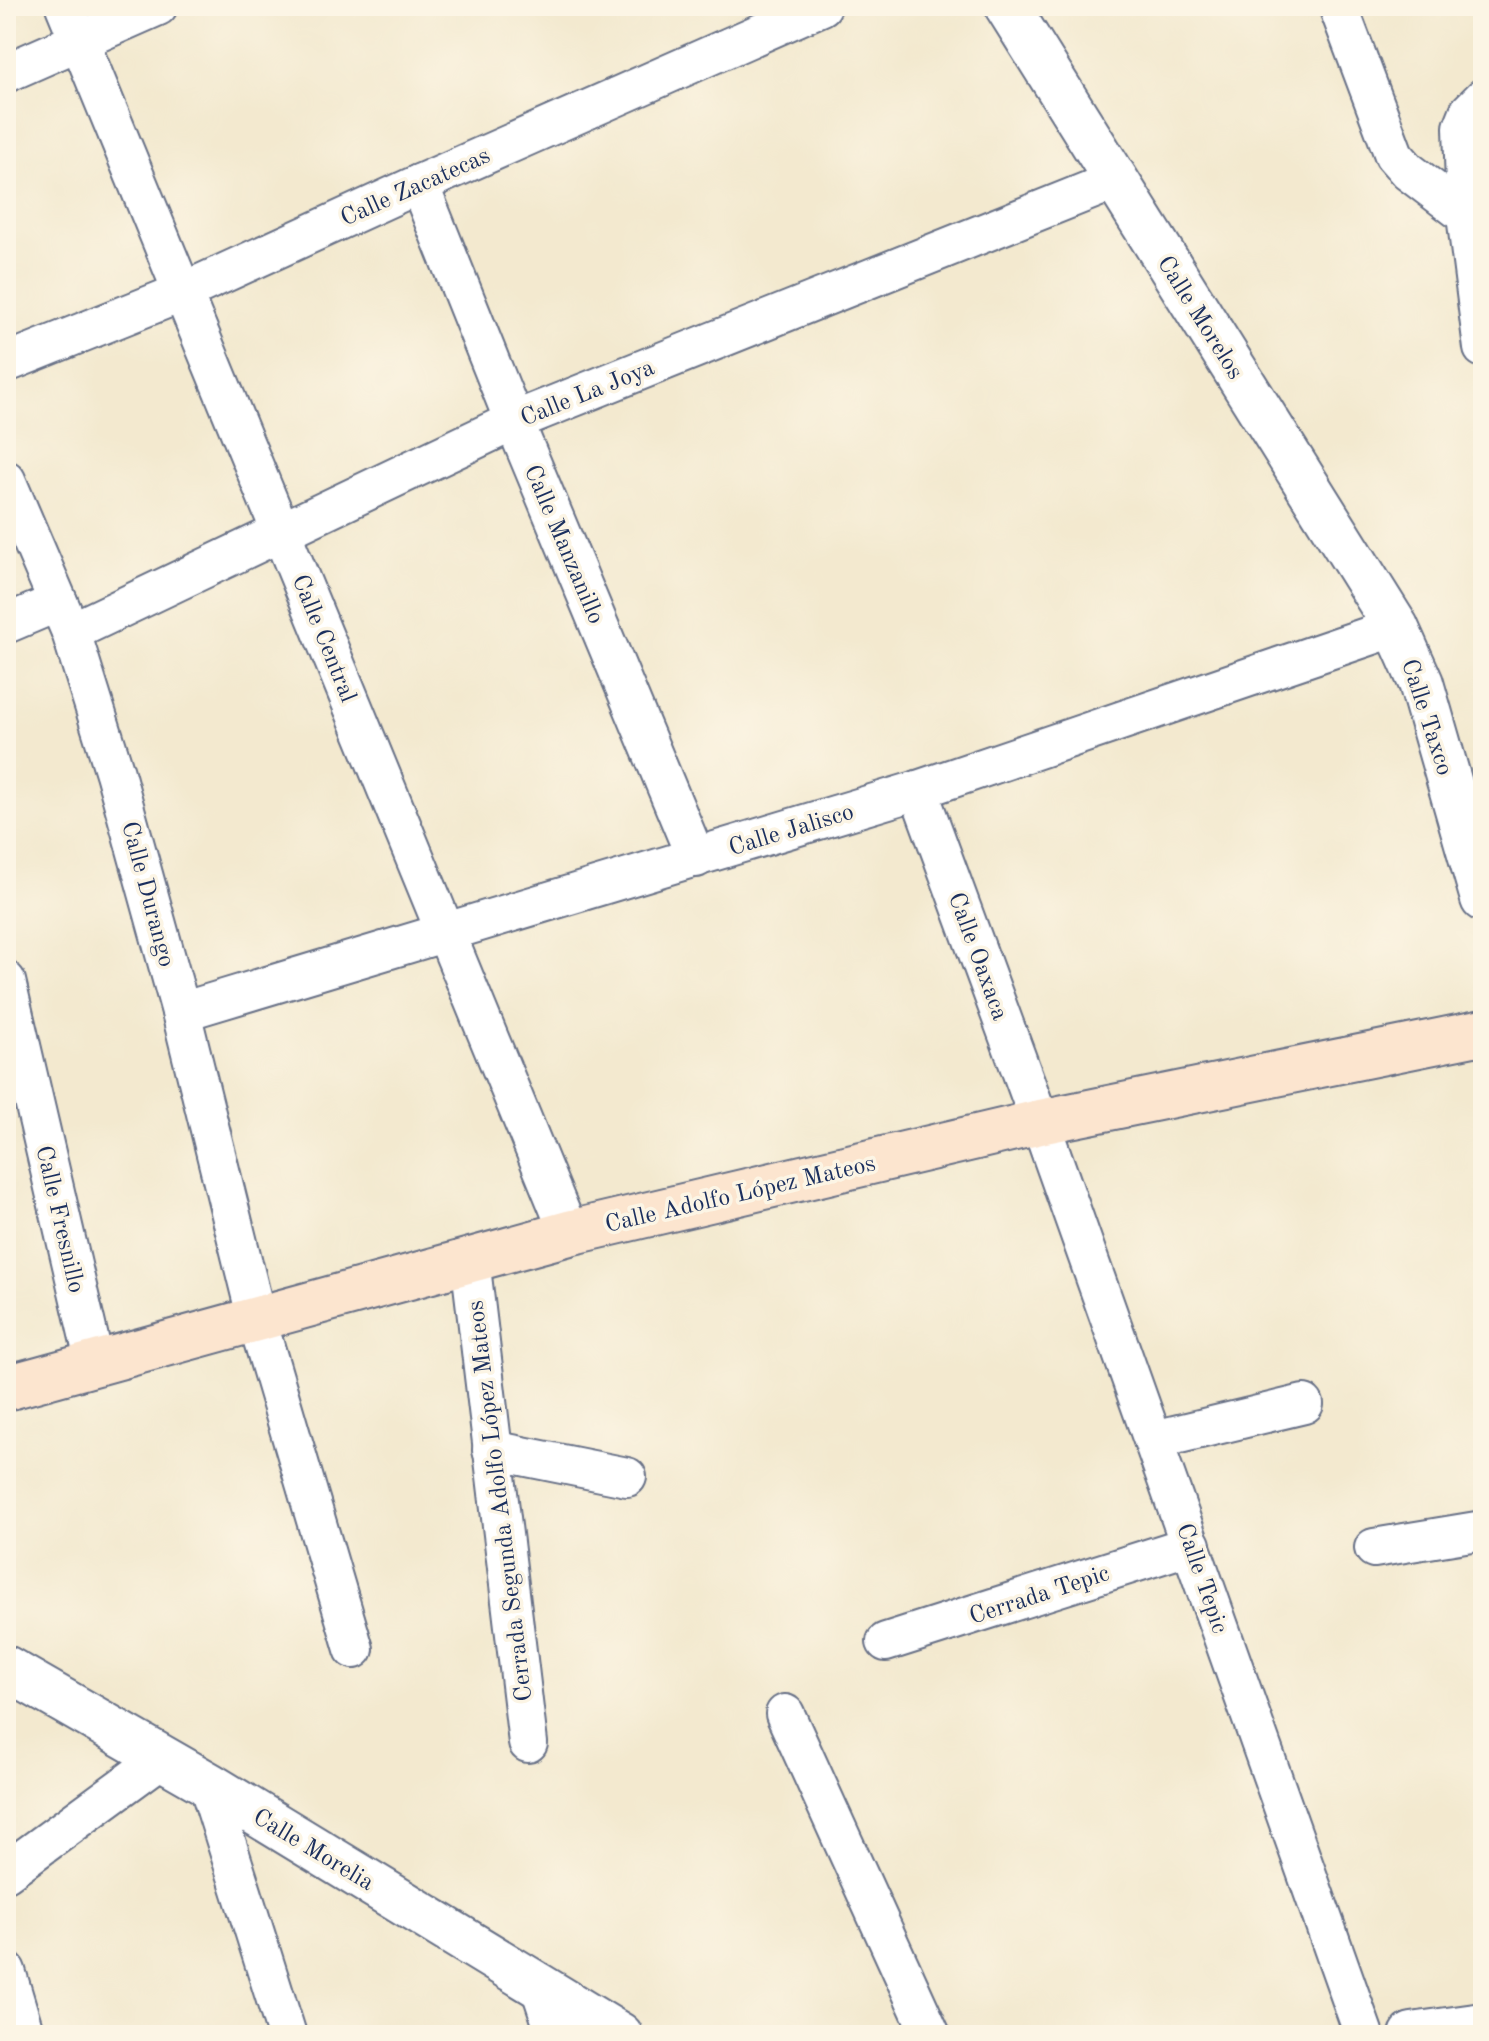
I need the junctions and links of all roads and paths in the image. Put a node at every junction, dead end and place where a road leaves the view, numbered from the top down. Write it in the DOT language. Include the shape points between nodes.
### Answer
graph roads {
  1 [pos="65,6"];
  2 [pos="158,6"];
  3 [pos="822,6"];
  4 [pos="1007,6"];
  5 [pos="1338,6"];
  6 [pos="81,42"];
  7 [pos="6,73"];
  8 [pos="1483,98"];
  9 [pos="1116,180"];
  10 [pos="419,184"];
  11 [pos="1474,215"];
  12 [pos="183,292"];
  13 [pos="1483,348"];
  14 [pos="6,363"];
  15 [pos="514,421"];
  16 [pos="6,480"];
  17 [pos="282,534"];
  18 [pos="65,617"];
  19 [pos="6,624"];
  20 [pos="1396,627"];
  21 [pos="918,790"];
  22 [pos="1475,843"];
  23 [pos="696,858"];
  24 [pos="1483,899"];
  25 [pos="446,932"];
  26 [pos="6,981"];
  27 [pos="181,1012"];
  28 [pos="1483,1032"];
  29 [pos="13,1050"];
  30 [pos="1040,1122"];
  31 [pos="569,1233"];
  32 [pos="470,1259"];
  33 [pos="257,1320"];
  34 [pos="95,1364"];
  35 [pos="6,1388"];
  36 [pos="1304,1404"];
  37 [pos="1154,1440"];
  38 [pos="492,1450"];
  39 [pos="627,1477"];
  40 [pos="1483,1530"];
  41 [pos="1191,1545"];
  42 [pos="1374,1548"];
  43 [pos="886,1642"];
  44 [pos="354,1649"];
  45 [pos="6,1668"];
  46 [pos="785,1714"];
  47 [pos="528,1743"];
  48 [pos="163,1757"];
  49 [pos="208,1784"];
  50 [pos="6,1872"];
  51 [pos="6,1971"];
  52 [pos="540,1987"];
  53 [pos="1483,2025"];
  54 [pos="25,2035"];
  55 [pos="287,2035"];
  56 [pos="556,2035"];
  57 [pos="620,2035"];
  58 [pos="931,2035"];
  59 [pos="1364,2035"];
  60 [pos="1412,2035"];
  1 -- 6 [label="street, Calle Central"];
  2 -- 6 [label="street"];
  3 -- 10 [label="street, Calle Zacatecas"];
  4 -- 9 [label="street, Calle Morelos"];
  5 -- 11 [label="street" via="1394,155 1408,171"];
  6 -- 7 [label="street"];
  6 -- 12 [label="street, Calle Central"];
  8 -- 11 [label="street" via="1463,127"];
  9 -- 15 [label="street, Calle La Joya"];
  9 -- 20 [label="street, Calle Morelos"];
  10 -- 12 [label="street, Calle Zacatecas"];
  10 -- 15 [label="street, Calle Manzanillo"];
  11 -- 13 [label="street"];
  12 -- 14 [label="street, Calle Zacatecas"];
  12 -- 17 [label="street, Calle Central"];
  15 -- 17 [label="street, Calle La Joya"];
  15 -- 23 [label="street, Calle Manzanillo"];
  16 -- 18 [label="street, Calle Durango"];
  17 -- 18 [label="street, Calle La Joya"];
  17 -- 25 [label="street, Calle Central"];
  18 -- 19 [label="street, Calle La Joya"];
  18 -- 27 [label="street, Calle Durango" via="115,773"];
  20 -- 21 [label="street, Calle Jalisco"];
  20 -- 22 [label="street, Calle Taxco" via="1421,683"];
  21 -- 23 [label="street, Calle Jalisco"];
  21 -- 30 [label="street, Calle Oaxaca"];
  22 -- 24 [label="street, Calle Taxco"];
  23 -- 25 [label="street, Calle Jalisco"];
  25 -- 27 [label="street, Calle Jalisco"];
  25 -- 31 [label="street, Calle Central"];
  26 -- 29 [label="street, Calle Fresnillo"];
  27 -- 33 [label="street, Calle Durango"];
  28 -- 30 [label="main road, Calle Adolfo López Mateos"];
  29 -- 34 [label="street, Calle Fresnillo"];
  30 -- 31 [label="main road, Calle Adolfo López Mateos"];
  30 -- 37 [label="street, Calle Tepic"];
  31 -- 32 [label="main road, Calle Adolfo López Mateos"];
  32 -- 33 [label="main road, Calle Adolfo López Mateos"];
  32 -- 38 [label="street, Cerrada Segunda Adolfo López Mateos"];
  33 -- 34 [label="main road, Calle Adolfo López Mateos"];
  33 -- 44 [label="street, Calle Durango"];
  34 -- 35 [label="main road, Calle Adolfo López Mateos"];
  36 -- 37 [label="street"];
  37 -- 41 [label="street, Calle Tepic"];
  38 -- 39 [label="street"];
  38 -- 47 [label="street, Cerrada Segunda Adolfo López Mateos"];
  40 -- 42 [label="street"];
  41 -- 43 [label="street, Cerrada Tepic"];
  41 -- 59 [label="street, Calle Tepic"];
  45 -- 48 [label="street, Calle Morelia"];
  46 -- 58 [label="street"];
  48 -- 49 [label="street, Calle Morelia"];
  48 -- 50 [label="street"];
  49 -- 52 [label="street, Calle Morelia"];
  49 -- 55 [label="street"];
  51 -- 54 [label="street"];
  52 -- 56 [label="street"];
  52 -- 57 [label="street, Calle Morelia"];
  53 -- 60 [label="street"];
}
